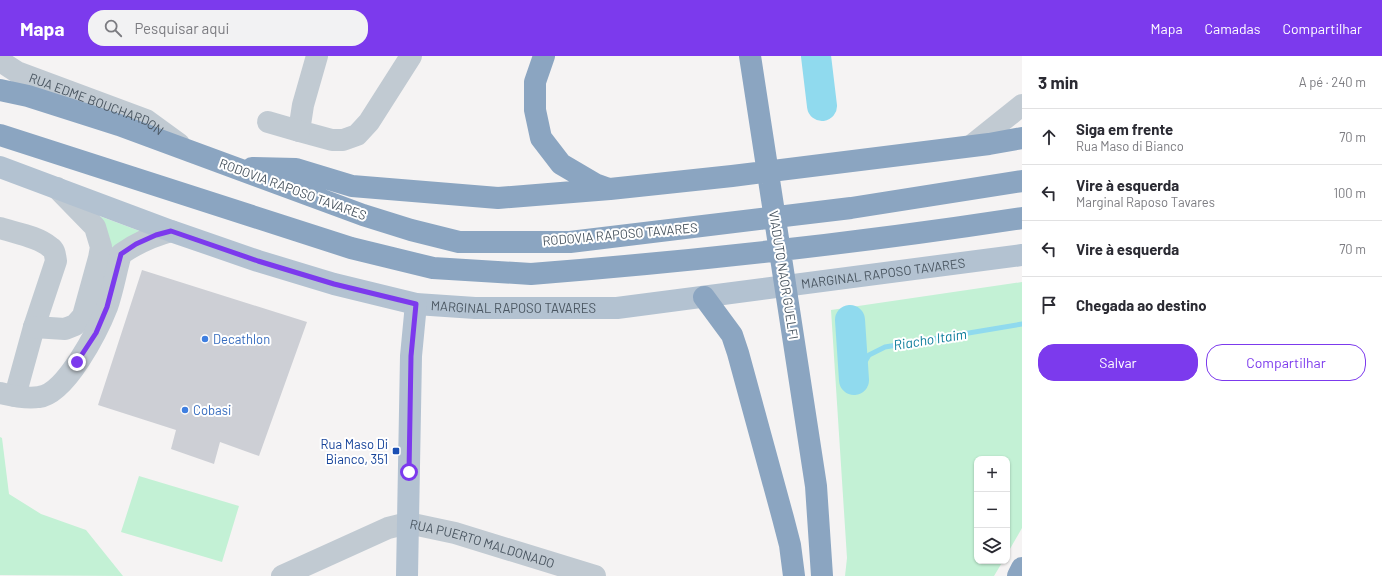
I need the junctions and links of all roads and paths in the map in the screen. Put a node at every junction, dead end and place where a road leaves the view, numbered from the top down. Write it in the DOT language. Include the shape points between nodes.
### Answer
graph roads {
  1 [pos="317,56"];
  2 [pos="411,56"];
  3 [pos="544,56"];
  4 [pos="750,56"];
  5 [pos="0,61"];
  6 [pos="0,90"];
  7 [pos="1022,105"];
  8 [pos="268,122"];
  9 [pos="298,131"];
  10 [pos="0,135"];
  11 [pos="1022,138"];
  12 [pos="972,145"];
  13 [pos="190,151"];
  14 [pos="0,168"];
  15 [pos="232,168"];
  16 [pos="1022,181"];
  17 [pos="57,188"];
  18 [pos="610,189"];
  19 [pos="1022,218"];
  20 [pos="0,228"];
  21 [pos="171,231"];
  22 [pos="1022,255"];
  23 [pos="704,297"];
  24 [pos="416,304"];
  25 [pos="34,327"];
  26 [pos="7,394"];
  27 [pos="408,523"];
  28 [pos="1022,568"];
  29 [pos="282,576"];
  30 [pos="407,576"];
  31 [pos="595,576"];
  32 [pos="794,576"];
  33 [pos="822,576"];
  34 [pos="1018,576"];
  1 -- 9 [label="street"];
  2 -- 9 [label="street" via="369,122 357,135 343,140 332,140"];
  3 -- 18 [label="highway" via="534,87 535,110 541,138 561,164 595,184"];
  4 -- 33 [label="highway, VIADUTO NAOR GUELFI" via="808,428 816,486"];
  5 -- 13 [label="street, RUA EDME BOUCHARDON" via="17,72 146,120"];
  6 -- 13 [label="highway, RODOVIA RAPOSO TAVARES" via="28,96"];
  7 -- 12 [label="street"];
  8 -- 9 [label="street"];
  10 -- 19 [label="highway" via="351,248 433,268 498,274 532,274 699,259 921,233"];
  11 -- 12 [label="highway"];
  12 -- 18 [label="highway"];
  13 -- 15 [label="highway, RODOVIA RAPOSO TAVARES"];
  14 -- 17 [label="main road, MARGINAL RAPOSO TAVARES"];
  15 -- 16 [label="highway, RODOVIA RAPOSO TAVARES" via="411,230 458,242 496,243 570,242 711,226 851,208"];
  15 -- 18 [label="highway" via="296,169 352,186 498,198"];
  17 -- 21 [label="main road, MARGINAL RAPOSO TAVARES"];
  17 -- 25 [label="street" via="95,227 101,247 82,316 75,325 65,329"];
  20 -- 25 [label="street" via="50,246 55,252 56,261"];
  21 -- 24 [label="main road, MARGINAL RAPOSO TAVARES" via="334,284"];
  21 -- 26 [label="street" via="136,244 121,254 107,307 96,333 66,380 50,394 39,398"];
  22 -- 23 [label="main road, MARGINAL RAPOSO TAVARES"];
  23 -- 24 [label="main road, MARGINAL RAPOSO TAVARES" via="610,308 475,308"];
  23 -- 32 [label="highway" via="732,335 738,352 790,545"];
  24 -- 27 [label="main road" via="411,356"];
  25 -- 26 [label="street"];
  27 -- 29 [label="street, RUA PUERTO MALDONADO" via="388,528"];
  27 -- 30 [label="main road"];
  27 -- 31 [label="street, RUA PUERTO MALDONADO" via="455,533"];
  28 -- 34 [label="highway"];
}
